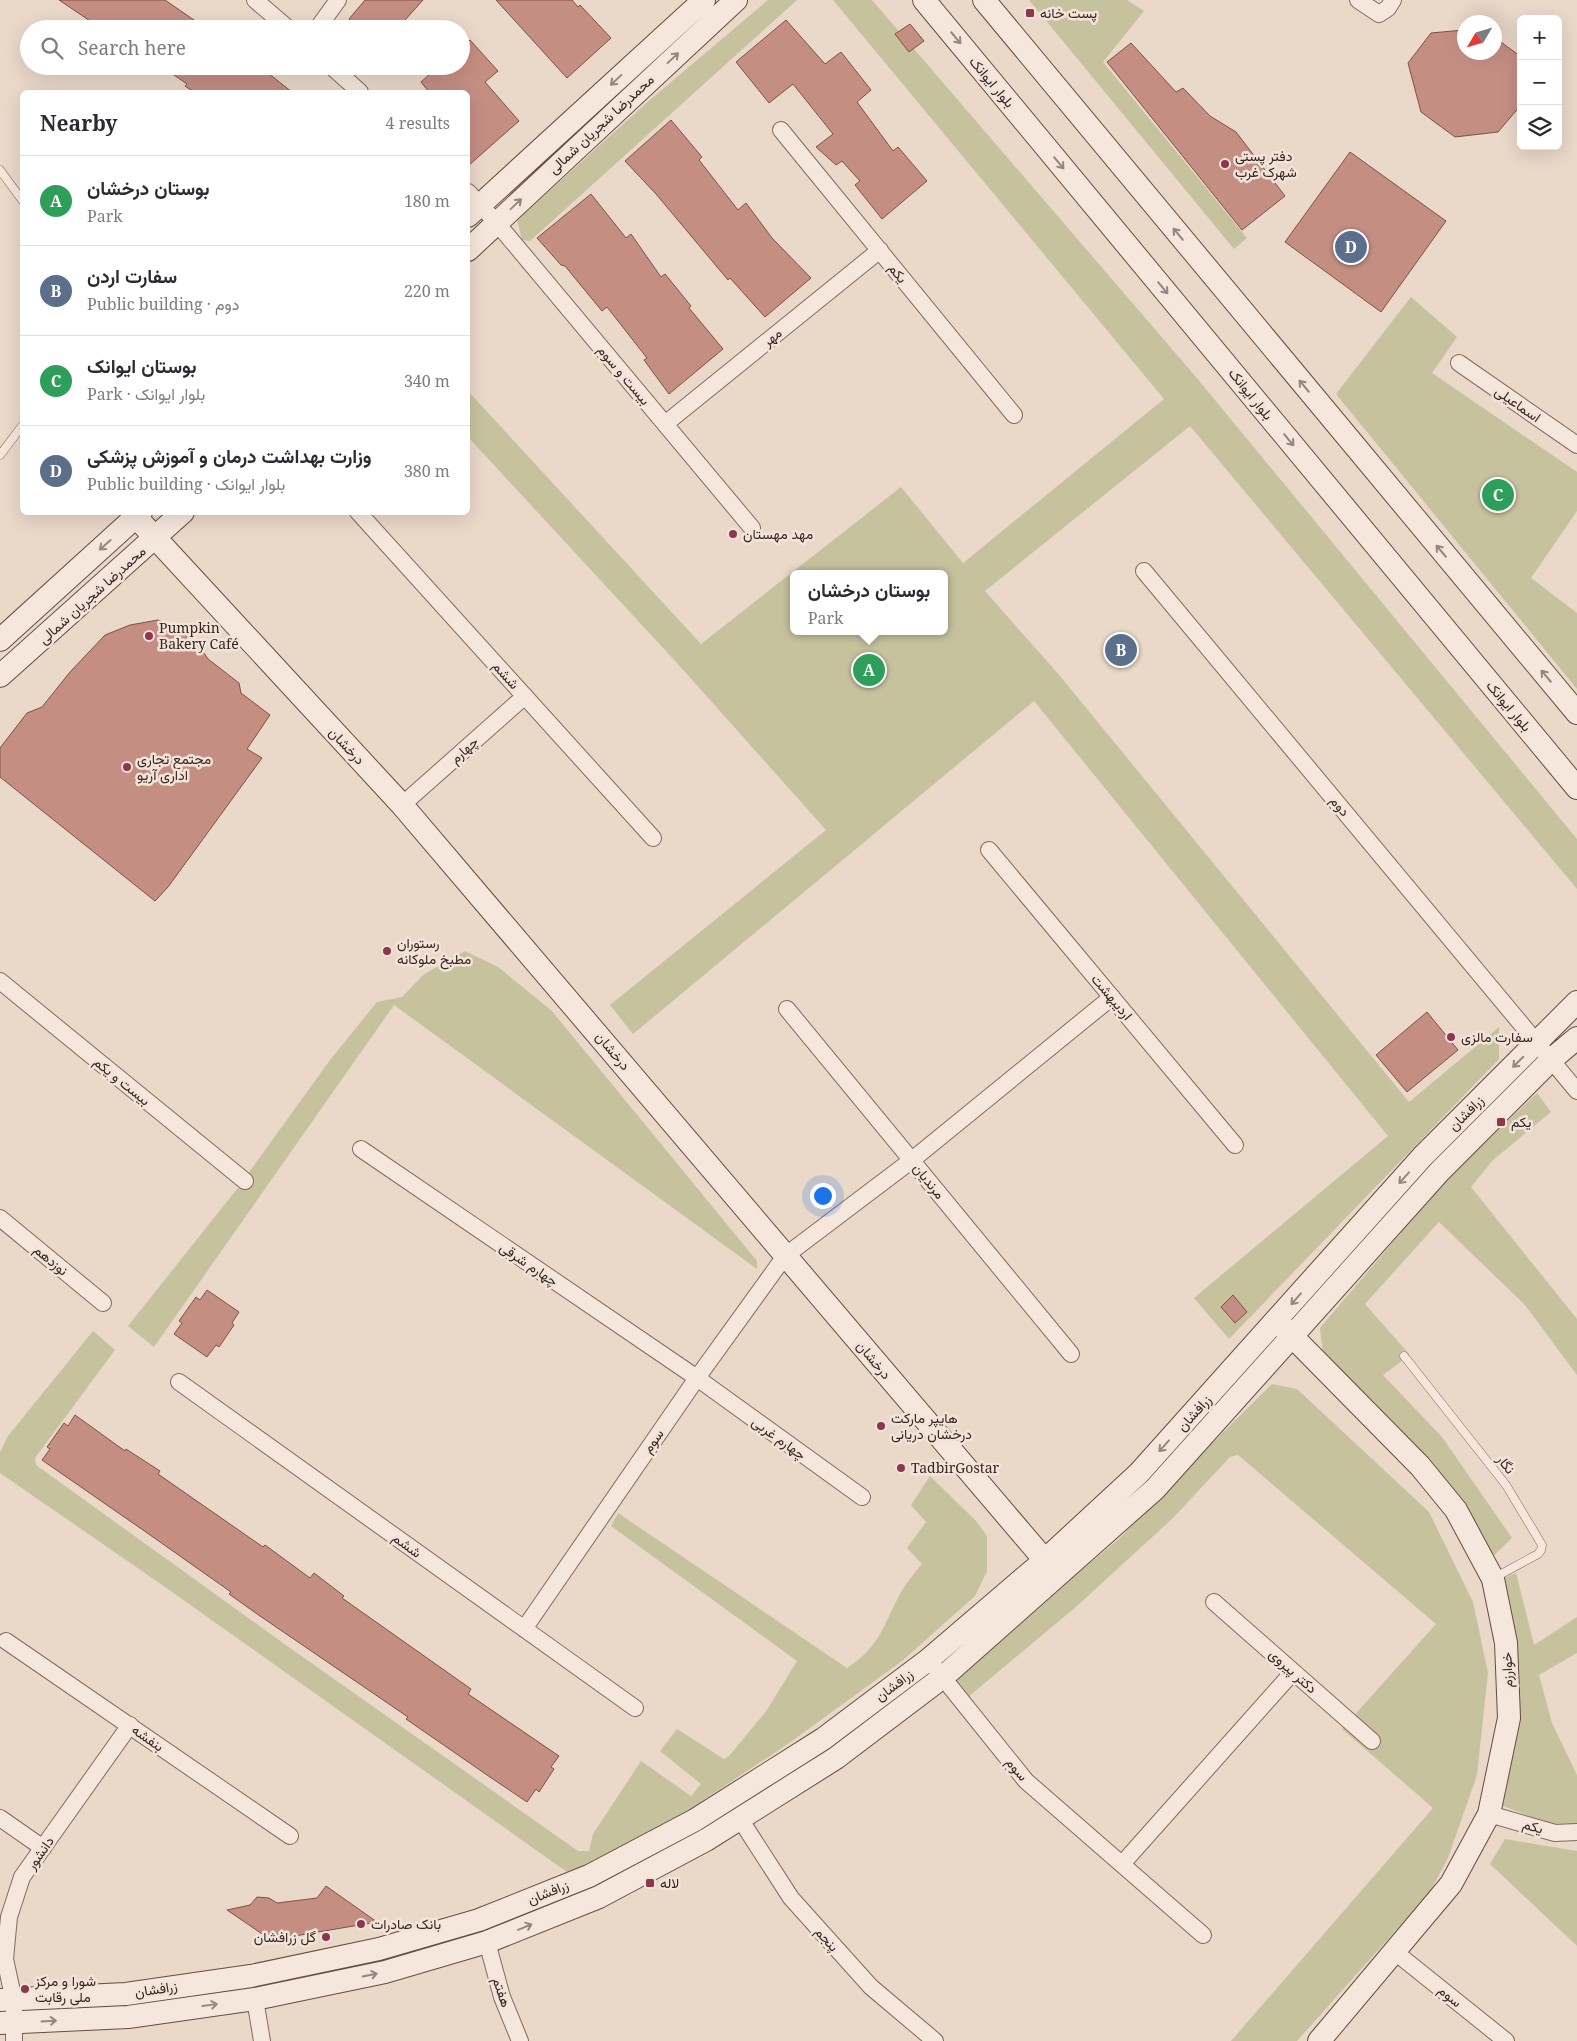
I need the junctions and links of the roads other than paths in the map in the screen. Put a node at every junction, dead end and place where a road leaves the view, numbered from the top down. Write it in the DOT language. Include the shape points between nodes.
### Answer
graph roads {
  1 [pos="255,0"];
  2 [pos="338,0"];
  3 [pos="704,0"];
  4 [pos="736,0"];
  5 [pos="924,0"];
  6 [pos="984,0"];
  7 [pos="1358,0"];
  8 [pos="1393,0"];
  9 [pos="278,20"];
  10 [pos="324,20"];
  11 [pos="341,75"];
  12 [pos="358,90"];
  13 [pos="781,130"];
  14 [pos="0,170"];
  15 [pos="20,197"];
  16 [pos="472,204"];
  17 [pos="496,222"];
  18 [pos="470,248"];
  19 [pos="880,250"];
  20 [pos="1459,363"];
  21 [pos="1014,415"];
  22 [pos="664,424"];
  23 [pos="20,429"];
  24 [pos="1577,445"];
  25 [pos="0,456"];
  26 [pos="138,515"];
  27 [pos="180,515"];
  28 [pos="361,515"];
  29 [pos="752,528"];
  30 [pos="155,539"];
  31 [pos="1144,571"];
  32 [pos="0,640"];
  33 [pos="0,676"];
  34 [pos="525,696"];
  35 [pos="1577,713"];
  36 [pos="1577,788"];
  37 [pos="402,805"];
  38 [pos="653,838"];
  39 [pos="989,850"];
  40 [pos="0,981"];
  41 [pos="1112,996"];
  42 [pos="1577,1002"];
  43 [pos="787,1009"];
  44 [pos="1577,1038"];
  45 [pos="1537,1042"];
  46 [pos="1552,1059"];
  47 [pos="1577,1091"];
  48 [pos="1235,1145"];
  49 [pos="361,1150"];
  50 [pos="912,1160"];
  51 [pos="245,1181"];
  52 [pos="0,1218"];
  53 [pos="785,1256"];
  54 [pos="103,1303"];
  55 [pos="1277,1321"];
  56 [pos="1293,1337"];
  57 [pos="1071,1354"];
  58 [pos="1404,1356"];
  59 [pos="697,1378"];
  60 [pos="179,1382"];
  61 [pos="862,1496"];
  62 [pos="1051,1568"];
  63 [pos="1493,1579"];
  64 [pos="1214,1602"];
  65 [pos="524,1629"];
  66 [pos="6,1641"];
  67 [pos="928,1660"];
  68 [pos="1293,1672"];
  69 [pos="943,1677"];
  70 [pos="635,1708"];
  71 [pos="130,1725"];
  72 [pos="1372,1741"];
  73 [pos="1489,1814"];
  74 [pos="0,1818"];
  75 [pos="740,1819"];
  76 [pos="1577,1832"];
  77 [pos="290,1836"];
  78 [pos="43,1848"];
  79 [pos="1122,1864"];
  80 [pos="1203,1935"];
  81 [pos="486,1942"];
  82 [pos="1395,1952"];
  83 [pos="255,1999"];
  84 [pos="7,2000"];
  85 [pos="9,2029"];
  86 [pos="262,2041"];
  87 [pos="520,2041"];
  88 [pos="935,2041"];
  89 [pos="1319,2041"];
  90 [pos="1506,2041"];
  1 -- 9 [label="street"];
  2 -- 10 [label="street"];
  3 -- 16 [label="street, محمدرضا شجریان شمالی, one-way"];
  17 -- 4 [label="street, محمدرضا شجریان شمالی, one-way"];
  5 -- 36 [label="street, بلوار ایوانک, one-way"];
  35 -- 6 [label="street, one-way"];
  7 -- 8 [label="street" via="1379,14"];
  11 -- 12 [label="street"];
  13 -- 19 [label="street, یکم"];
  14 -- 15 [label="lane"];
  16 -- 17 [label="street, بیست و سوم"];
  17 -- 18 [label="street, محمدرضا شجریان شمالی"];
  17 -- 22 [label="street, بیست و سوم"];
  19 -- 21 [label="street, یکم"];
  19 -- 22 [label="street, مهر"];
  20 -- 24 [label="street, اسماعیلی"];
  22 -- 29 [label="street, بیست و سوم"];
  23 -- 25 [label="lane"];
  26 -- 30 [label="street, درخشان"];
  26 -- 32 [label="street, محمدرضا شجریان شمالی, one-way"];
  27 -- 30 [label="street, محمدرضا شجریان شمالی"];
  28 -- 34 [label="street, ششم"];
  30 -- 33 [label="street, محمدرضا شجریان شمالی"];
  30 -- 37 [label="street, درخشان"];
  31 -- 45 [label="street, دوم"];
  34 -- 37 [label="street, چهارم"];
  34 -- 38 [label="street, ششم"];
  37 -- 53 [label="street, درخشان"];
  39 -- 41 [label="street, اردیبهشت"];
  40 -- 51 [label="street, بیست و یکم"];
  41 -- 48 [label="street, اردیبهشت"];
  41 -- 50 [label="street, سوم"];
  42 -- 45 [label="street, زرافشان"];
  43 -- 50 [label="street, مرنديان"];
  44 -- 46 [label="street, زرافشان"];
  45 -- 46 [label="street, دوم"];
  45 -- 55 [label="street, زرافشان, one-way" via="1423,1156"];
  46 -- 47 [label="street"];
  46 -- 56 [label="street, زرافشان" via="1440,1171"];
  49 -- 59 [label="street, چهارم شرقی"];
  50 -- 53 [label="street, سوم"];
  50 -- 57 [label="street, مرنديان"];
  52 -- 54 [label="street, نوزدهم"];
  53 -- 59 [label="street, سوم"];
  53 -- 62 [label="street, درخشان"];
  55 -- 56 [label="street, خوارزم"];
  55 -- 62 [label="street, زرافشان, one-way"];
  56 -- 62 [label="street, زرافشان" via="1155,1489"];
  56 -- 63 [label="street, خوارزم" via="1420,1466 1456,1510"];
  58 -- 63 [label="lane, نگار" via="1506,1485 1542,1545 1538,1554"];
  59 -- 61 [label="street, چهارم غربی"];
  59 -- 65 [label="street, سوم"];
  60 -- 65 [label="street, ششم"];
  62 -- 67 [label="street, زرافشان"];
  62 -- 69 [label="street, زرافشان"];
  63 -- 73 [label="street, خوارزم" via="1506,1644 1509,1718"];
  64 -- 68 [label="street, دکتر پیروی"];
  65 -- 70 [label="street, ششم"];
  66 -- 71 [label="street, بنفشه"];
  67 -- 69 [label="street, سوم"];
  67 -- 84 [label="street, زرافشان" via="823,1739 695,1820 589,1876 479,1920 379,1950 251,1976 126,1994"];
  68 -- 72 [label="street, دکتر پیروی"];
  68 -- 79 [label="street"];
  69 -- 75 [label="street, زرافشان" via="836,1758"];
  69 -- 79 [label="street, سوم" via="1026,1781"];
  71 -- 77 [label="street, بنفشه"];
  71 -- 78 [label="street, دانشور"];
  73 -- 76 [label="street, یکم" via="1556,1833"];
  73 -- 82 [label="street, خوارزم" via="1451,1884"];
  74 -- 78 [label="street"];
  81 -- 75 [label="street, زرافشان, one-way" via="599,1897"];
  75 -- 88 [label="street, پنجم" via="791,1898 871,1987"];
  78 -- 84 [label="street, دانشور" via="22,1877 9,1917"];
  79 -- 80 [label="street, سوم"];
  83 -- 81 [label="street, زرافشان, one-way" via="385,1972"];
  81 -- 87 [label="street, هفتم" via="502,1997"];
  82 -- 89 [label="street, خوارزم"];
  82 -- 90 [label="street, سوم"];
  85 -- 83 [label="street, زرافشان, one-way"];
  83 -- 86 [label="street"];
  84 -- 85 [label="street, دانشور"];
}
